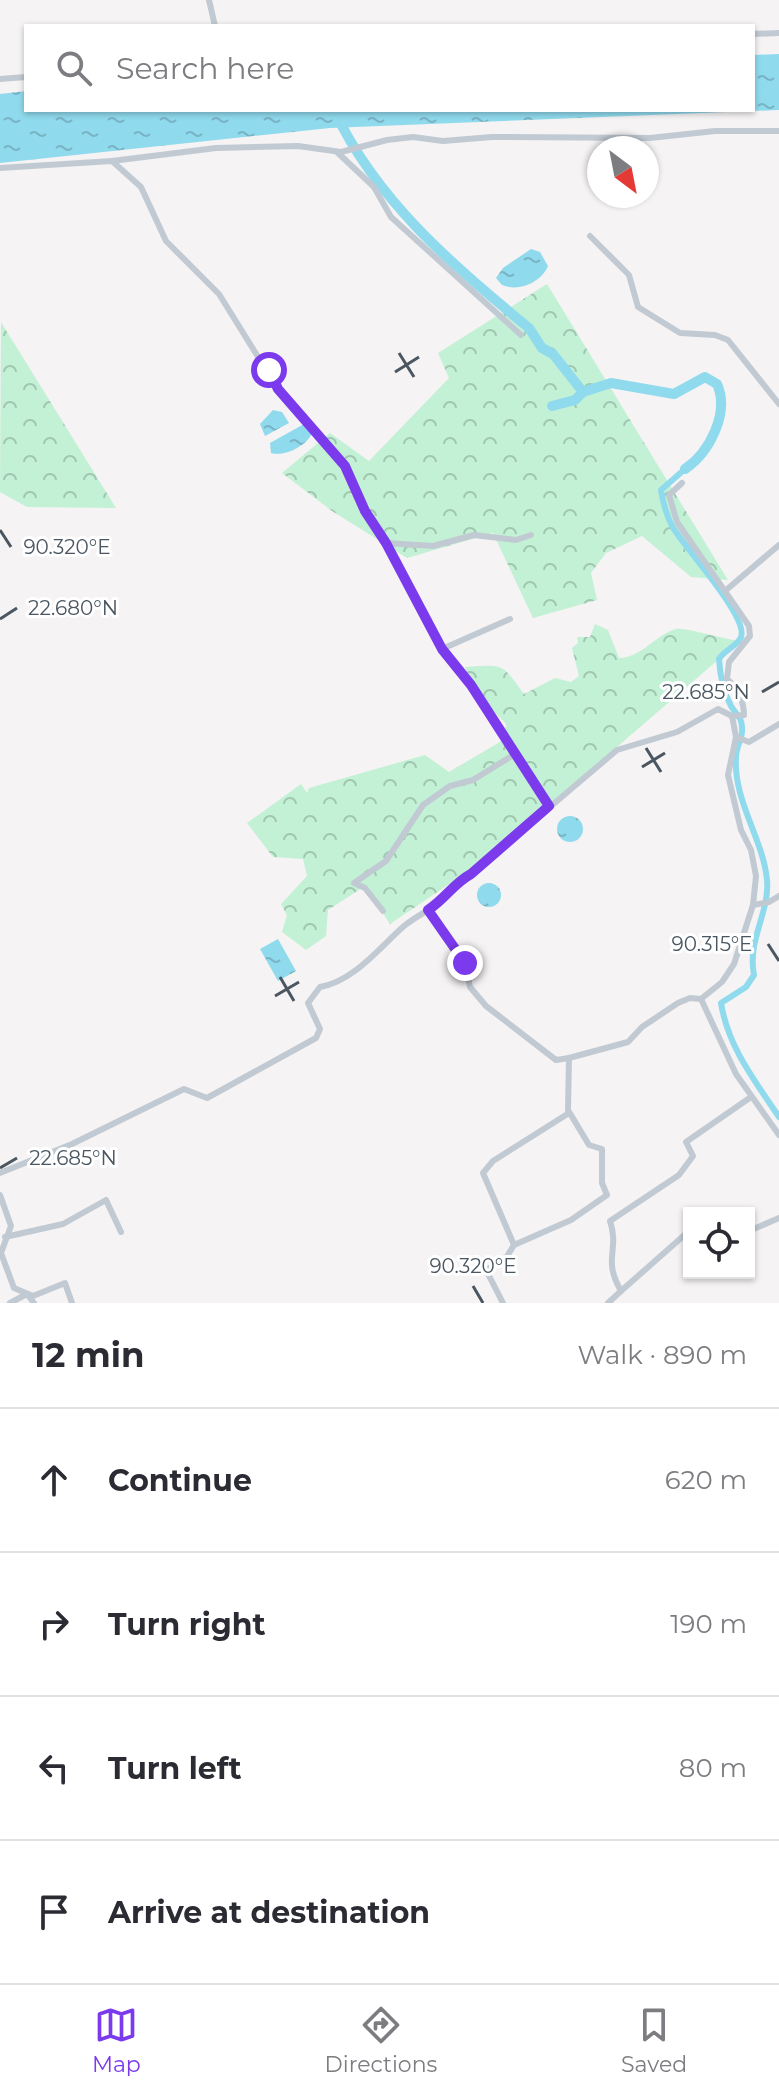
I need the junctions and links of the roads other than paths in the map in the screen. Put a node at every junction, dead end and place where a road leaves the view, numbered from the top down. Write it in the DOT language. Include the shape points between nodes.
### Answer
graph roads {
  1 [pos="209,0"];
  2 [pos="215,24"];
  3 [pos="779,33"];
  4 [pos="755,34"];
  5 [pos="24,77"];
  6 [pos="0,79"];
  7 [pos="779,131"];
  8 [pos="338,152"];
  9 [pos="112,161"];
  10 [pos="0,168"];
  11 [pos="590,236"];
  12 [pos="521,335"];
  13 [pos="779,404"];
  14 [pos="682,483"];
  15 [pos="531,535"];
  16 [pos="386,543"];
  17 [pos="779,545"];
  18 [pos="725,591"];
  19 [pos="510,619"];
  20 [pos="442,649"];
  21 [pos="732,716"];
  22 [pos="779,724"];
  23 [pos="736,737"];
  24 [pos="515,754"];
  25 [pos="549,806"];
  26 [pos="779,896"];
  27 [pos="754,905"];
  28 [pos="428,910"];
  29 [pos="383,911"];
  30 [pos="701,999"];
  31 [pos="569,1058"];
  32 [pos="751,1097"];
  33 [pos="569,1113"];
  34 [pos="779,1135"];
  35 [pos="0,1173"];
  36 [pos="0,1195"];
  37 [pos="779,1218"];
  38 [pos="755,1228"];
  39 [pos="121,1232"];
  40 [pos="683,1236"];
  41 [pos="5,1237"];
  42 [pos="514,1245"];
  43 [pos="621,1291"];
  44 [pos="27,1294"];
  45 [pos="10,1303"];
  46 [pos="34,1303"];
  47 [pos="72,1303"];
  48 [pos="503,1303"];
  49 [pos="608,1303"];
  1 -- 2 [label="street"];
  3 -- 4 [label="street"];
  5 -- 6 [label="street"];
  7 -- 8 [label="street" via="650,138 413,137"];
  8 -- 9 [label="street" via="298,146 216,148"];
  8 -- 12 [label="street" via="374,187 391,217"];
  9 -- 10 [label="street"];
  9 -- 16 [label="street" via="141,187 166,241 219,294 278,389 345,466"];
  11 -- 13 [label="street" via="629,275 638,307 680,333 728,340"];
  14 -- 18 [label="street" via="669,495 673,513"];
  15 -- 16 [label="street" via="516,540 474,535 433,546"];
  16 -- 20 [label="street"];
  17 -- 18 [label="street"];
  18 -- 21 [label="street" via="750,636 727,668 727,679 744,707 744,715"];
  19 -- 20 [label="street"];
  20 -- 24 [label="street"];
  21 -- 23 [label="street"];
  21 -- 25 [label="street" via="718,709 677,732 617,750"];
  22 -- 23 [label="street" via="749,742"];
  23 -- 27 [label="street" via="728,775 757,869"];
  24 -- 25 [label="street"];
  24 -- 29 [label="street" via="423,805 386,861 354,883 365,888"];
  25 -- 28 [label="street"];
  26 -- 27 [label="street"];
  27 -- 30 [label="street" via="732,970"];
  28 -- 31 [label="street" via="465,963 470,987 490,1011 556,1060"];
  28 -- 35 [label="street" via="333,985 320,987 308,1003 320,1029 316,1038 207,1098 184,1089"];
  30 -- 31 [label="street" via="678,1003 628,1042"];
  30 -- 32 [label="street"];
  31 -- 33 [label="street"];
  32 -- 34 [label="street"];
  32 -- 43 [label="street" via="686,1142 693,1156 679,1175 610,1221 616,1239 610,1273"];
  33 -- 42 [label="street" via="493,1161 483,1173"];
  33 -- 42 [label="street" via="589,1145 602,1149 607,1195 571,1220"];
  36 -- 41 [label="street" via="11,1226"];
  37 -- 38 [label="street"];
  39 -- 41 [label="street" via="106,1200 63,1224"];
  40 -- 43 [label="street"];
  41 -- 44 [label="street" via="1,1253 8,1273 14,1288"];
  42 -- 48 [label="street" via="506,1258 486,1270"];
  43 -- 49 [label="street"];
  44 -- 45 [label="street"];
  44 -- 46 [label="street"];
  44 -- 47 [label="street" via="45,1294 65,1283"];
}
